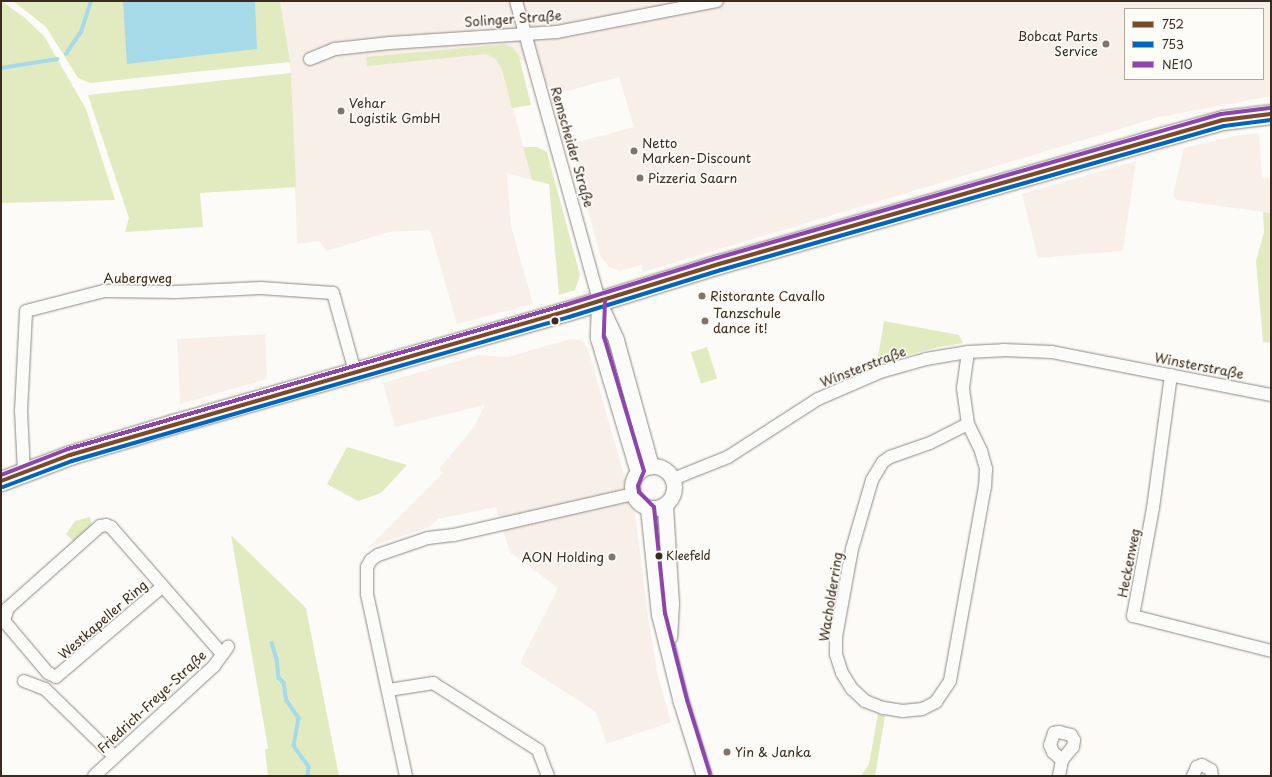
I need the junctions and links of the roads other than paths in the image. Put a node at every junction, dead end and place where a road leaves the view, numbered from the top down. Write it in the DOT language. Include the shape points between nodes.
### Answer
graph roads {
  1 [pos="516,1"];
  2 [pos="717,1"];
  3 [pos="526,34"];
  4 [pos="310,59"];
  5 [pos="1271,114"];
  6 [pos="599,301"];
  7 [pos="968,352"];
  8 [pos="355,372"];
  9 [pos="1171,375"];
  10 [pos="1271,395"];
  11 [pos="968,424"];
  12 [pos="644,469"];
  13 [pos="24,472"];
  14 [pos="673,479"];
  15 [pos="1,481"];
  16 [pos="633,494"];
  17 [pos="665,506"];
  18 [pos="648,508"];
  19 [pos="162,587"];
  20 [pos="668,649"];
  21 [pos="225,651"];
  22 [pos="1271,651"];
  23 [pos="24,681"];
  24 [pos="389,690"];
  25 [pos="114,756"];
  26 [pos="1062,760"];
  27 [pos="1215,775"];
  28 [pos="94,776"];
  29 [pos="406,776"];
  30 [pos="548,776"];
  31 [pos="704,776"];
  32 [pos="1059,776"];
  33 [pos="1193,776"];
  1 -- 3 [label="street, Remscheider Straße"];
  2 -- 3 [label="street, Solinger Straße" via="661,14 557,32"];
  3 -- 4 [label="street, Solinger Straße" via="508,33 390,42 335,49"];
  3 -- 6 [label="street, Remscheider Straße"];
  5 -- 6 [label="main road" via="1223,120 719,264"];
  6 -- 8 [label="main road"];
  6 -- 12 [label="street" via="598,338"];
  7 -- 9 [label="street, Winsterstraße" via="1052,352"];
  7 -- 11 [label="street, Wacholderring" via="963,388"];
  7 -- 14 [label="street, Winsterstraße" via="926,359 886,370 825,396 728,457"];
  8 -- 13 [label="main road" via="70,455"];
  8 -- 13 [label="street, Aubergweg" via="333,293 261,288 176,292 104,291 26,311 21,411"];
  9 -- 10 [label="street, Winsterstraße"];
  9 -- 22 [label="street, Heckenweg" via="1153,508 1133,616"];
  11 -- 11 [label="street, Wacholderring" via="930,443 890,457 883,462 872,480 852,549 836,636 836,654 842,673 852,689 865,701 883,708 903,711 922,709 936,702 950,681 985,486 986,469 981,451"];
  12 -- 14 [label="street" via="664,468"];
  12 -- 16 [label="street" via="632,485"];
  13 -- 15 [label="main road"];
  14 -- 17 [label="street" via="674,493"];
  16 -- 18 [label="street" via="640,504"];
  16 -- 24 [label="street" via="454,535 428,538 378,555 371,560 367,567 367,594 381,669"];
  17 -- 18 [label="street"];
  17 -- 20 [label="street" via="671,603"];
  18 -- 20 [label="street" via="659,614"];
  19 -- 19 [label="street, Westkapeller Ring" via="111,527 100,526 8,608 4,621 48,673 56,677"];
  19 -- 21 [label="street, Westkapeller Ring"];
  20 -- 31 [label="street" via="683,710"];
  21 -- 25 [label="street, Friedrich-Freye-Straße" via="214,666"];
  23 -- 25 [label="street" via="45,690"];
  24 -- 29 [label="street"];
  24 -- 30 [label="street" via="433,683 538,750"];
  25 -- 28 [label="street, Friedrich-Freye-Straße"];
  26 -- 32 [label="street"];
  27 -- 33 [label="street" via="1207,766 1202,765 1194,771"];
}
